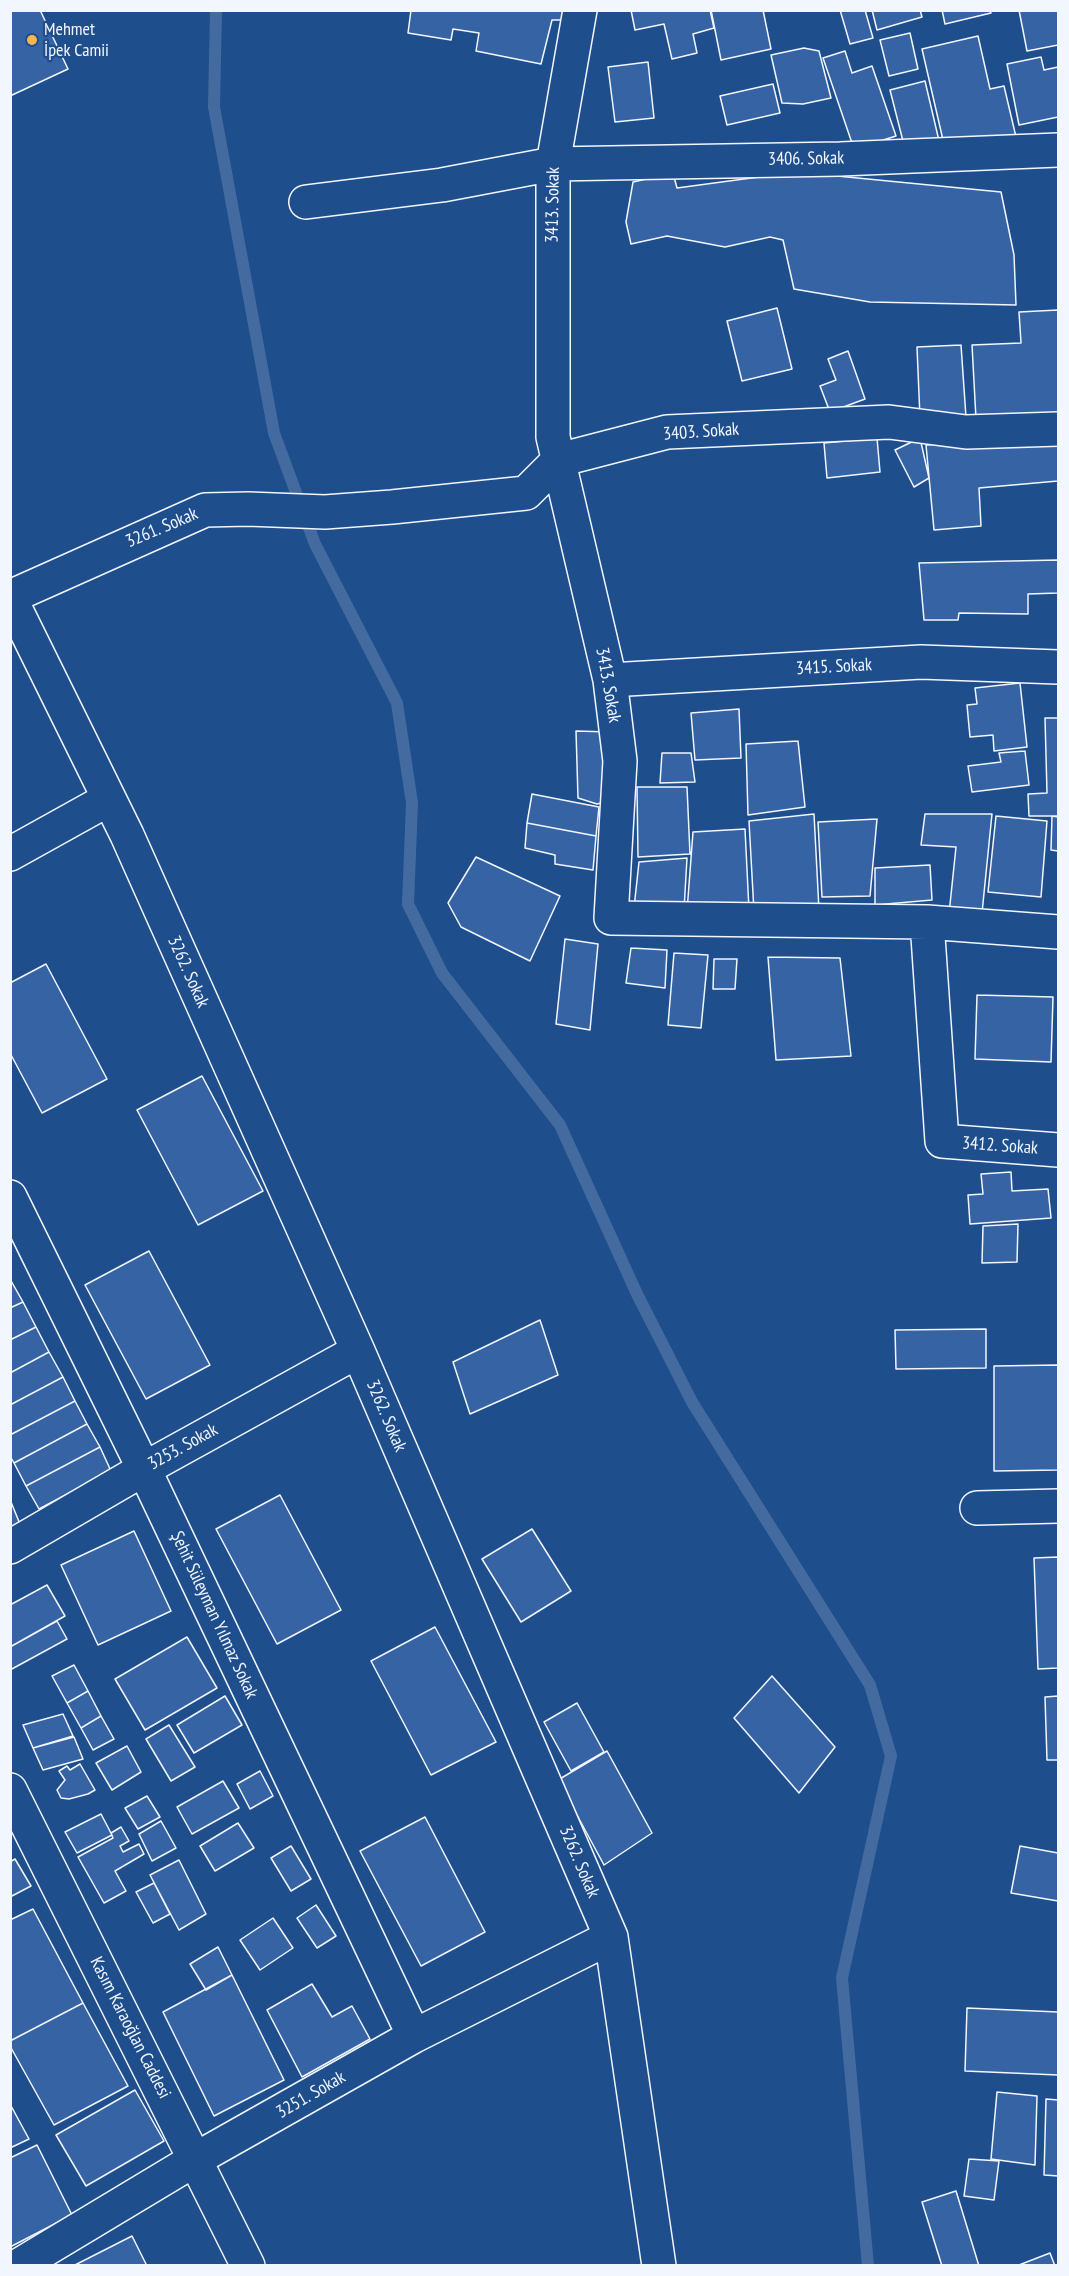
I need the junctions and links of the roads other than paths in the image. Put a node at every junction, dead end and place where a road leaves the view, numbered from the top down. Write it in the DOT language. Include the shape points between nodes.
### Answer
graph roads {
  1 [pos="580,10"];
  2 [pos="1059,150"];
  3 [pos="552,164"];
  4 [pos="306,202"];
  5 [pos="1059,429"];
  6 [pos="559,460"];
  7 [pos="10,597"];
  8 [pos="1059,667"];
  9 [pos="610,680"];
  10 [pos="109,799"];
  11 [pos="10,854"];
  12 [pos="927,922"];
  13 [pos="1059,932"];
  14 [pos="1059,1150"];
  15 [pos="10,1197"];
  16 [pos="358,1351"];
  17 [pos="144,1469"];
  18 [pos="1059,1506"];
  19 [pos="976,1508"];
  20 [pos="10,1547"];
  21 [pos="10,1790"];
  22 [pos="611,1937"];
  23 [pos="414,2036"];
  24 [pos="196,2159"];
  25 [pos="18,2265"];
  26 [pos="248,2265"];
  27 [pos="659,2265"];
  1 -- 3 [label="street, 3413. Sokak"];
  2 -- 3 [label="street, 3406. Sokak"];
  3 -- 4 [label="street, 3406. Sokak" via="442,185"];
  3 -- 6 [label="street, 3413. Sokak" via="553,438"];
  5 -- 6 [label="street, 3403. Sokak" via="966,432 889,422 667,432"];
  6 -- 7 [label="street, 3261. Sokak" via="526,493 325,512 205,510"];
  6 -- 9 [label="street, 3413. Sokak"];
  7 -- 10 [label="street, 3262. Sokak"];
  8 -- 9 [label="street, 3415. Sokak" via="921,662"];
  9 -- 12 [label="street, 3413. Sokak" via="620,761 611,918"];
  10 -- 11 [label="street"];
  10 -- 16 [label="street, 3262. Sokak"];
  12 -- 13 [label="street, 3413. Sokak"];
  12 -- 14 [label="street, 3412. Sokak" via="942,1142"];
  15 -- 17 [label="street, Şehit Süleyman Yılmaz Sokak"];
  16 -- 17 [label="street, 3253. Sokak"];
  16 -- 22 [label="street, 3262. Sokak"];
  17 -- 20 [label="street, 3253. Sokak"];
  17 -- 23 [label="street, Şehit Süleyman Yılmaz Sokak"];
  18 -- 19 [label="street"];
  21 -- 24 [label="street, Kasım Karaoğlan Caddesi"];
  22 -- 23 [label="street, 3251. Sokak"];
  22 -- 27 [label="street, 3262. Sokak"];
  23 -- 24 [label="street, 3251. Sokak"];
  24 -- 25 [label="street, 3251. Sokak"];
  24 -- 26 [label="street, Kasım Karaoğlan Caddesi"];
}
